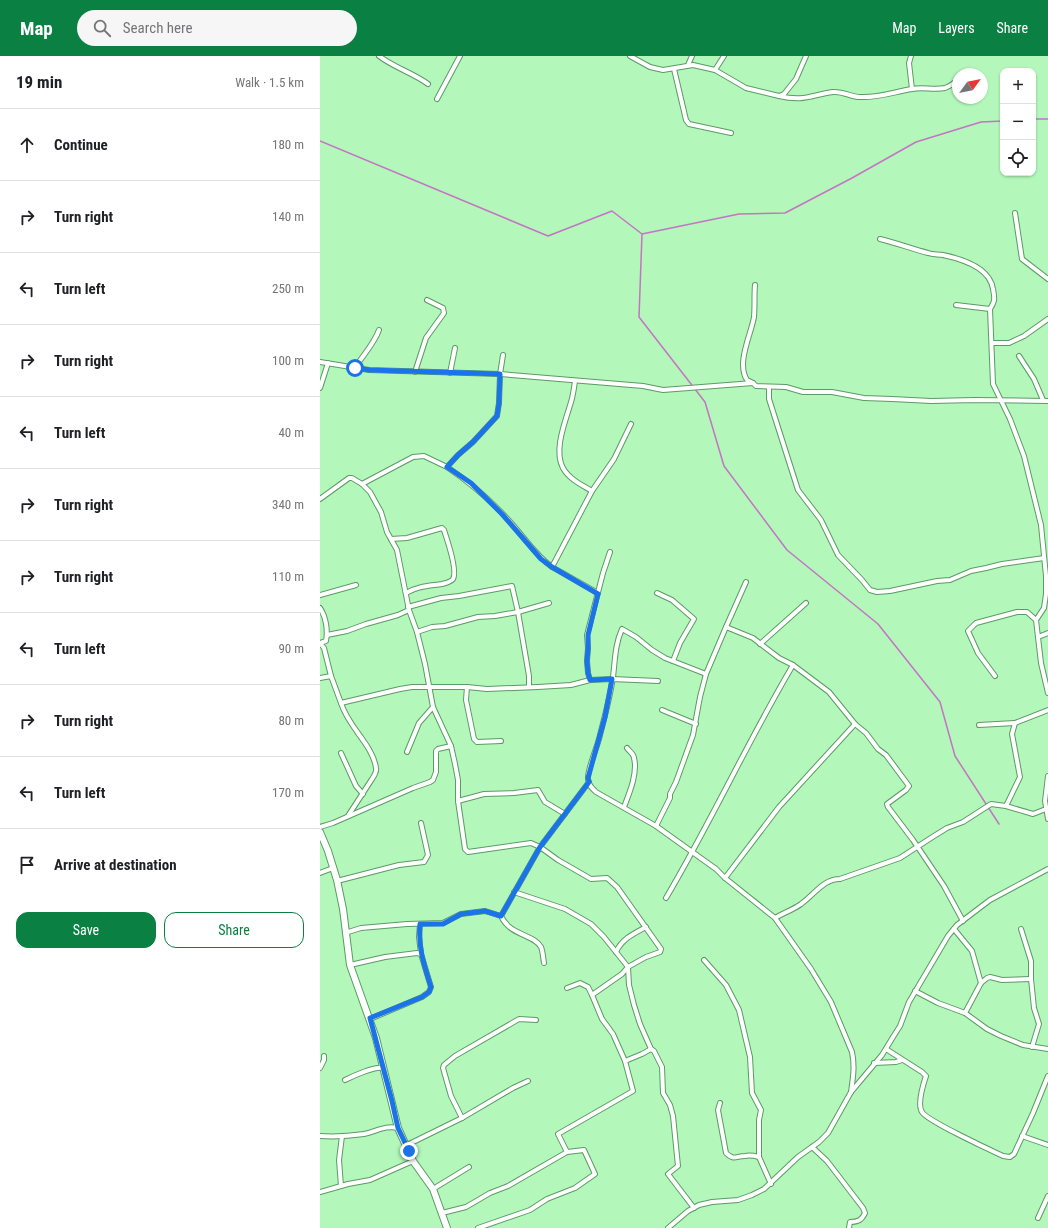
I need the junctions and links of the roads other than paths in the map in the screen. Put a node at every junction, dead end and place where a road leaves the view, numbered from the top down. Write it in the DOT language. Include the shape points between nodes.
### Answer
graph roads {
  1 [pos="379,56"];
  2 [pos="460,56"];
  3 [pos="630,56"];
  4 [pos="692,56"];
  5 [pos="724,56"];
  6 [pos="806,56"];
  7 [pos="911,56"];
  8 [pos="688,65"];
  9 [pos="674,69"];
  10 [pos="715,70"];
  11 [pos="428,84"];
  12 [pos="952,85"];
  13 [pos="912,89"];
  14 [pos="779,96"];
  15 [pos="437,99"];
  16 [pos="731,133"];
  17 [pos="1015,213"];
  18 [pos="880,239"];
  19 [pos="1048,279"];
  20 [pos="755,285"];
  21 [pos="427,300"];
  22 [pos="956,305"];
  23 [pos="990,310"];
  24 [pos="1048,319"];
  25 [pos="379,330"];
  26 [pos="992,343"];
  27 [pos="455,348"];
  28 [pos="503,355"];
  29 [pos="1019,356"];
  30 [pos="320,362"];
  31 [pos="328,363"];
  32 [pos="355,368"];
  33 [pos="415,372"];
  34 [pos="450,373"];
  35 [pos="500,374"];
  36 [pos="575,381"];
  37 [pos="753,383"];
  38 [pos="768,387"];
  39 [pos="320,388"];
  40 [pos="1043,400"];
  41 [pos="1001,401"];
  42 [pos="1048,401"];
  43 [pos="632,424"];
  44 [pos="447,467"];
  45 [pos="362,484"];
  46 [pos="592,491"];
  47 [pos="320,499"];
  48 [pos="391,539"];
  49 [pos="1048,541"];
  50 [pos="1043,542"];
  51 [pos="610,552"];
  52 [pos="1044,558"];
  53 [pos="552,567"];
  54 [pos="746,582"];
  55 [pos="356,585"];
  56 [pos="406,593"];
  57 [pos="657,593"];
  58 [pos="598,594"];
  59 [pos="320,595"];
  60 [pos="549,603"];
  61 [pos="806,603"];
  62 [pos="320,608"];
  63 [pos="408,608"];
  64 [pos="518,612"];
  65 [pos="1036,620"];
  66 [pos="726,627"];
  67 [pos="417,632"];
  68 [pos="1048,633"];
  69 [pos="327,635"];
  70 [pos="1038,637"];
  71 [pos="760,644"];
  72 [pos="673,660"];
  73 [pos="793,665"];
  74 [pos="1048,671"];
  75 [pos="1043,673"];
  76 [pos="706,674"];
  77 [pos="331,676"];
  78 [pos="995,676"];
  79 [pos="320,678"];
  80 [pos="612,679"];
  81 [pos="590,680"];
  82 [pos="658,681"];
  83 [pos="429,687"];
  84 [pos="466,687"];
  85 [pos="529,687"];
  86 [pos="1048,693"];
  87 [pos="341,703"];
  88 [pos="433,707"];
  89 [pos="662,710"];
  90 [pos="1048,710"];
  91 [pos="1014,723"];
  92 [pos="696,724"];
  93 [pos="855,724"];
  94 [pos="979,725"];
  95 [pos="501,741"];
  96 [pos="451,746"];
  97 [pos="627,748"];
  98 [pos="407,752"];
  99 [pos="341,753"];
  100 [pos="1048,776"];
  101 [pos="589,782"];
  102 [pos="363,794"];
  103 [pos="458,801"];
  104 [pos="1006,806"];
  105 [pos="624,807"];
  106 [pos="1046,809"];
  107 [pos="564,814"];
  108 [pos="348,817"];
  109 [pos="1048,820"];
  110 [pos="420,823"];
  111 [pos="656,826"];
  112 [pos="320,827"];
  113 [pos="320,832"];
  114 [pos="540,847"];
  115 [pos="918,847"];
  116 [pos="693,853"];
  117 [pos="333,868"];
  118 [pos="1047,870"];
  119 [pos="320,873"];
  120 [pos="725,878"];
  121 [pos="336,881"];
  122 [pos="514,892"];
  123 [pos="666,898"];
  124 [pos="501,916"];
  125 [pos="775,918"];
  126 [pos="963,921"];
  127 [pos="420,924"];
  128 [pos="646,927"];
  129 [pos="954,929"];
  130 [pos="1022,929"];
  131 [pos="345,933"];
  132 [pos="616,952"];
  133 [pos="421,954"];
  134 [pos="704,960"];
  135 [pos="544,963"];
  136 [pos="350,965"];
  137 [pos="628,967"];
  138 [pos="1031,979"];
  139 [pos="982,983"];
  140 [pos="568,988"];
  141 [pos="916,991"];
  142 [pos="592,995"];
  143 [pos="965,1013"];
  144 [pos="370,1018"];
  145 [pos="536,1020"];
  146 [pos="1032,1047"];
  147 [pos="651,1048"];
  148 [pos="886,1049"];
  149 [pos="1048,1049"];
  150 [pos="324,1056"];
  151 [pos="625,1060"];
  152 [pos="902,1060"];
  153 [pos="874,1063"];
  154 [pos="320,1068"];
  155 [pos="383,1068"];
  156 [pos="1048,1076"];
  157 [pos="345,1080"];
  158 [pos="528,1082"];
  159 [pos="851,1092"];
  160 [pos="720,1103"];
  161 [pos="462,1118"];
  162 [pos="398,1128"];
  163 [pos="320,1134"];
  164 [pos="342,1136"];
  165 [pos="1022,1136"];
  166 [pos="406,1145"];
  167 [pos="1048,1145"];
  168 [pos="812,1147"];
  169 [pos="567,1152"];
  170 [pos="759,1157"];
  171 [pos="413,1161"];
  172 [pos="469,1167"];
  173 [pos="771,1184"];
  174 [pos="341,1186"];
  175 [pos="433,1189"];
  176 [pos="320,1192"];
  177 [pos="1048,1196"];
  178 [pos="694,1208"];
  179 [pos="442,1213"];
  180 [pos="1038,1218"];
  181 [pos="447,1228"];
  182 [pos="478,1228"];
  183 [pos="668,1228"];
  184 [pos="849,1228"];
  1 -- 11 [label="street"];
  2 -- 15 [label="street"];
  3 -- 9 [label="street" via="650,67"];
  4 -- 8 [label="street"];
  5 -- 10 [label="street"];
  6 -- 14 [label="street" via="796,79 784,94"];
  7 -- 13 [label="street" via="909,63"];
  8 -- 9 [label="street"];
  8 -- 10 [label="street"];
  9 -- 16 [label="street" via="689,124"];
  10 -- 14 [label="street" via="746,88"];
  12 -- 13 [label="street"];
  13 -- 14 [label="street" via="858,98 841,92 809,98 792,99"];
  17 -- 19 [label="street" via="1022,259"];
  18 -- 23 [label="street" via="928,254 962,261 983,271 993,287 995,301"];
  20 -- 37 [label="street" via="754,315 743,370 744,376"];
  21 -- 33 [label="street" via="443,308 444,313 426,338"];
  22 -- 23 [label="street"];
  23 -- 26 [label="street"];
  24 -- 26 [label="street" via="1009,343"];
  25 -- 32 [label="street" via="375,341"];
  26 -- 41 [label="street" via="993,384"];
  27 -- 34 [label="street"];
  28 -- 35 [label="street"];
  29 -- 40 [label="street" via="1034,379"];
  30 -- 31 [label="street"];
  31 -- 32 [label="street"];
  31 -- 39 [label="street"];
  32 -- 33 [label="street"];
  33 -- 34 [label="street"];
  34 -- 35 [label="street"];
  35 -- 36 [label="street"];
  35 -- 44 [label="street" via="497,416"];
  36 -- 37 [label="street" via="663,390"];
  36 -- 46 [label="street" via="564,423 560,459 565,471 575,481"];
  37 -- 38 [label="street" via="756,386"];
  38 -- 41 [label="street" via="786,387 803,392 832,392 864,398"];
  38 -- 52 [label="street" via="769,399 798,490 821,520 838,555 870,590 890,592 924,583 950,580 991,566"];
  40 -- 41 [label="street"];
  40 -- 42 [label="street"];
  41 -- 50 [label="street" via="1024,456 1038,508"];
  43 -- 46 [label="street" via="614,459"];
  44 -- 45 [label="street" via="424,456 413,457"];
  44 -- 53 [label="street" via="471,483 518,530 541,559"];
  45 -- 47 [label="street" via="349,478"];
  45 -- 48 [label="street" via="370,492 381,512"];
  46 -- 53 [label="street"];
  48 -- 56 [label="street"];
  48 -- 56 [label="street" via="407,538 442,528 444,530 454,578 450,582 414,588"];
  49 -- 50 [label="street"];
  50 -- 52 [label="street"];
  51 -- 58 [label="street"];
  52 -- 65 [label="street" via="1045,604"];
  53 -- 58 [label="street"];
  54 -- 66 [label="street"];
  55 -- 59 [label="street"];
  56 -- 63 [label="street"];
  57 -- 72 [label="street" via="672,600 694,619"];
  58 -- 81 [label="street" via="588,635 587,661"];
  60 -- 64 [label="street"];
  61 -- 71 [label="street"];
  62 -- 69 [label="street"];
  63 -- 64 [label="street" via="441,598 512,586"];
  63 -- 67 [label="street"];
  63 -- 69 [label="street" via="398,615"];
  64 -- 67 [label="street" via="478,617"];
  64 -- 85 [label="street"];
  65 -- 70 [label="street"];
  65 -- 78 [label="street" via="1027,612 1017,612 976,623 968,631 978,653"];
  66 -- 71 [label="street" via="753,638"];
  66 -- 76 [label="street"];
  67 -- 83 [label="street"];
  68 -- 70 [label="street"];
  69 -- 77 [label="street" via="326,641 320,642"];
  70 -- 75 [label="street"];
  71 -- 73 [label="street"];
  72 -- 76 [label="street"];
  72 -- 80 [label="street" via="652,650 622,629 617,642"];
  73 -- 93 [label="street" via="829,692"];
  73 -- 116 [label="street" via="747,747"];
  74 -- 75 [label="street"];
  75 -- 86 [label="street"];
  76 -- 92 [label="street"];
  77 -- 79 [label="street"];
  77 -- 87 [label="street"];
  80 -- 81 [label="street"];
  80 -- 82 [label="street"];
  80 -- 101 [label="street"];
  81 -- 85 [label="street" via="571,685"];
  83 -- 84 [label="street"];
  83 -- 87 [label="street" via="400,689"];
  83 -- 88 [label="street"];
  84 -- 85 [label="street"];
  84 -- 95 [label="street" via="474,739 477,742"];
  87 -- 102 [label="street" via="344,713 371,754 376,768"];
  88 -- 96 [label="street"];
  88 -- 98 [label="street" via="419,723"];
  89 -- 92 [label="street"];
  90 -- 91 [label="street"];
  91 -- 94 [label="street"];
  91 -- 104 [label="street" via="1012,734 1020,777"];
  92 -- 111 [label="street" via="670,798"];
  93 -- 115 [label="street" via="886,755 909,786 887,804"];
  93 -- 120 [label="street" via="779,807"];
  96 -- 103 [label="street" via="458,780"];
  96 -- 108 [label="street" via="436,751 434,780"];
  97 -- 105 [label="street" via="634,756 635,765"];
  99 -- 102 [label="street" via="356,786"];
  100 -- 106 [label="street"];
  101 -- 105 [label="street" via="596,792"];
  101 -- 107 [label="street"];
  102 -- 108 [label="street"];
  103 -- 107 [label="street" via="484,794 538,790 545,802"];
  103 -- 114 [label="street" via="468,852 531,843"];
  104 -- 106 [label="street" via="1033,814"];
  104 -- 115 [label="street" via="991,804"];
  105 -- 111 [label="street"];
  106 -- 109 [label="street"];
  107 -- 114 [label="street"];
  108 -- 112 [label="street"];
  110 -- 121 [label="street" via="428,855 424,862 399,865"];
  111 -- 116 [label="street"];
  113 -- 117 [label="street"];
  114 -- 122 [label="street"];
  114 -- 128 [label="street" via="591,879 607,878 617,887"];
  115 -- 125 [label="street" via="900,858 827,881 800,904"];
  115 -- 126 [label="street"];
  116 -- 120 [label="street"];
  116 -- 123 [label="street"];
  117 -- 119 [label="street"];
  117 -- 121 [label="street"];
  118 -- 126 [label="street" via="990,900"];
  120 -- 125 [label="street"];
  121 -- 131 [label="street" via="343,909"];
  122 -- 124 [label="street"];
  122 -- 132 [label="street" via="565,909 592,924"];
  124 -- 127 [label="street" via="485,911 461,914 443,924"];
  124 -- 135 [label="street" via="507,927 537,942"];
  125 -- 159 [label="street" via="832,1002 854,1059"];
  126 -- 129 [label="street"];
  127 -- 131 [label="street" via="361,928"];
  127 -- 133 [label="street"];
  128 -- 132 [label="street" via="625,939"];
  128 -- 137 [label="street" via="661,949 660,952"];
  129 -- 139 [label="street" via="972,951"];
  129 -- 141 [label="street"];
  130 -- 138 [label="street" via="1032,961"];
  131 -- 136 [label="street"];
  132 -- 137 [label="street"];
  133 -- 136 [label="street" via="385,957"];
  133 -- 144 [label="street" via="431,987 429,992"];
  134 -- 170 [label="street" via="726,985 739,1010 750,1057 752,1093 761,1110"];
  136 -- 144 [label="street"];
  137 -- 142 [label="street"];
  137 -- 147 [label="street" via="634,1005"];
  138 -- 139 [label="street" via="1002,980 990,977"];
  138 -- 146 [label="street" via="1034,1008 1039,1024"];
  139 -- 143 [label="street"];
  140 -- 142 [label="street" via="580,984 588,987"];
  141 -- 143 [label="street"];
  141 -- 148 [label="street"];
  142 -- 151 [label="street"];
  143 -- 146 [label="street" via="1001,1036"];
  144 -- 155 [label="street"];
  145 -- 161 [label="street" via="519,1020 455,1056 444,1065 451,1096"];
  146 -- 149 [label="street"];
  147 -- 151 [label="street"];
  147 -- 178 [label="street" via="662,1067 663,1093 673,1116 678,1166 668,1174"];
  148 -- 152 [label="street"];
  148 -- 153 [label="street"];
  150 -- 154 [label="street"];
  151 -- 169 [label="street" via="632,1091 558,1134"];
  152 -- 153 [label="street"];
  152 -- 165 [label="street" via="926,1076 921,1097 923,1114 1003,1156 1013,1156"];
  153 -- 159 [label="street"];
  155 -- 157 [label="street" via="378,1067"];
  155 -- 162 [label="street"];
  156 -- 165 [label="street"];
  158 -- 161 [label="street"];
  159 -- 168 [label="street" via="828,1133"];
  160 -- 170 [label="street" via="718,1110 726,1153 734,1158"];
  161 -- 166 [label="street"];
  162 -- 164 [label="street"];
  162 -- 166 [label="street"];
  163 -- 164 [label="street"];
  164 -- 174 [label="street" via="339,1160"];
  165 -- 167 [label="street"];
  166 -- 171 [label="street"];
  168 -- 173 [label="street" via="798,1156"];
  168 -- 184 [label="street" via="827,1161 862,1208 862,1218 858,1222 850,1222"];
  169 -- 179 [label="street" via="466,1207"];
  169 -- 182 [label="street" via="584,1150 595,1174 575,1188 547,1199 530,1210"];
  170 -- 173 [label="street"];
  171 -- 174 [label="street" via="370,1180"];
  171 -- 175 [label="street"];
  172 -- 175 [label="street"];
  173 -- 178 [label="street" via="738,1200 712,1202"];
  174 -- 176 [label="street"];
  175 -- 179 [label="street"];
  177 -- 180 [label="street"];
  178 -- 183 [label="street"];
  179 -- 181 [label="street"];
}
